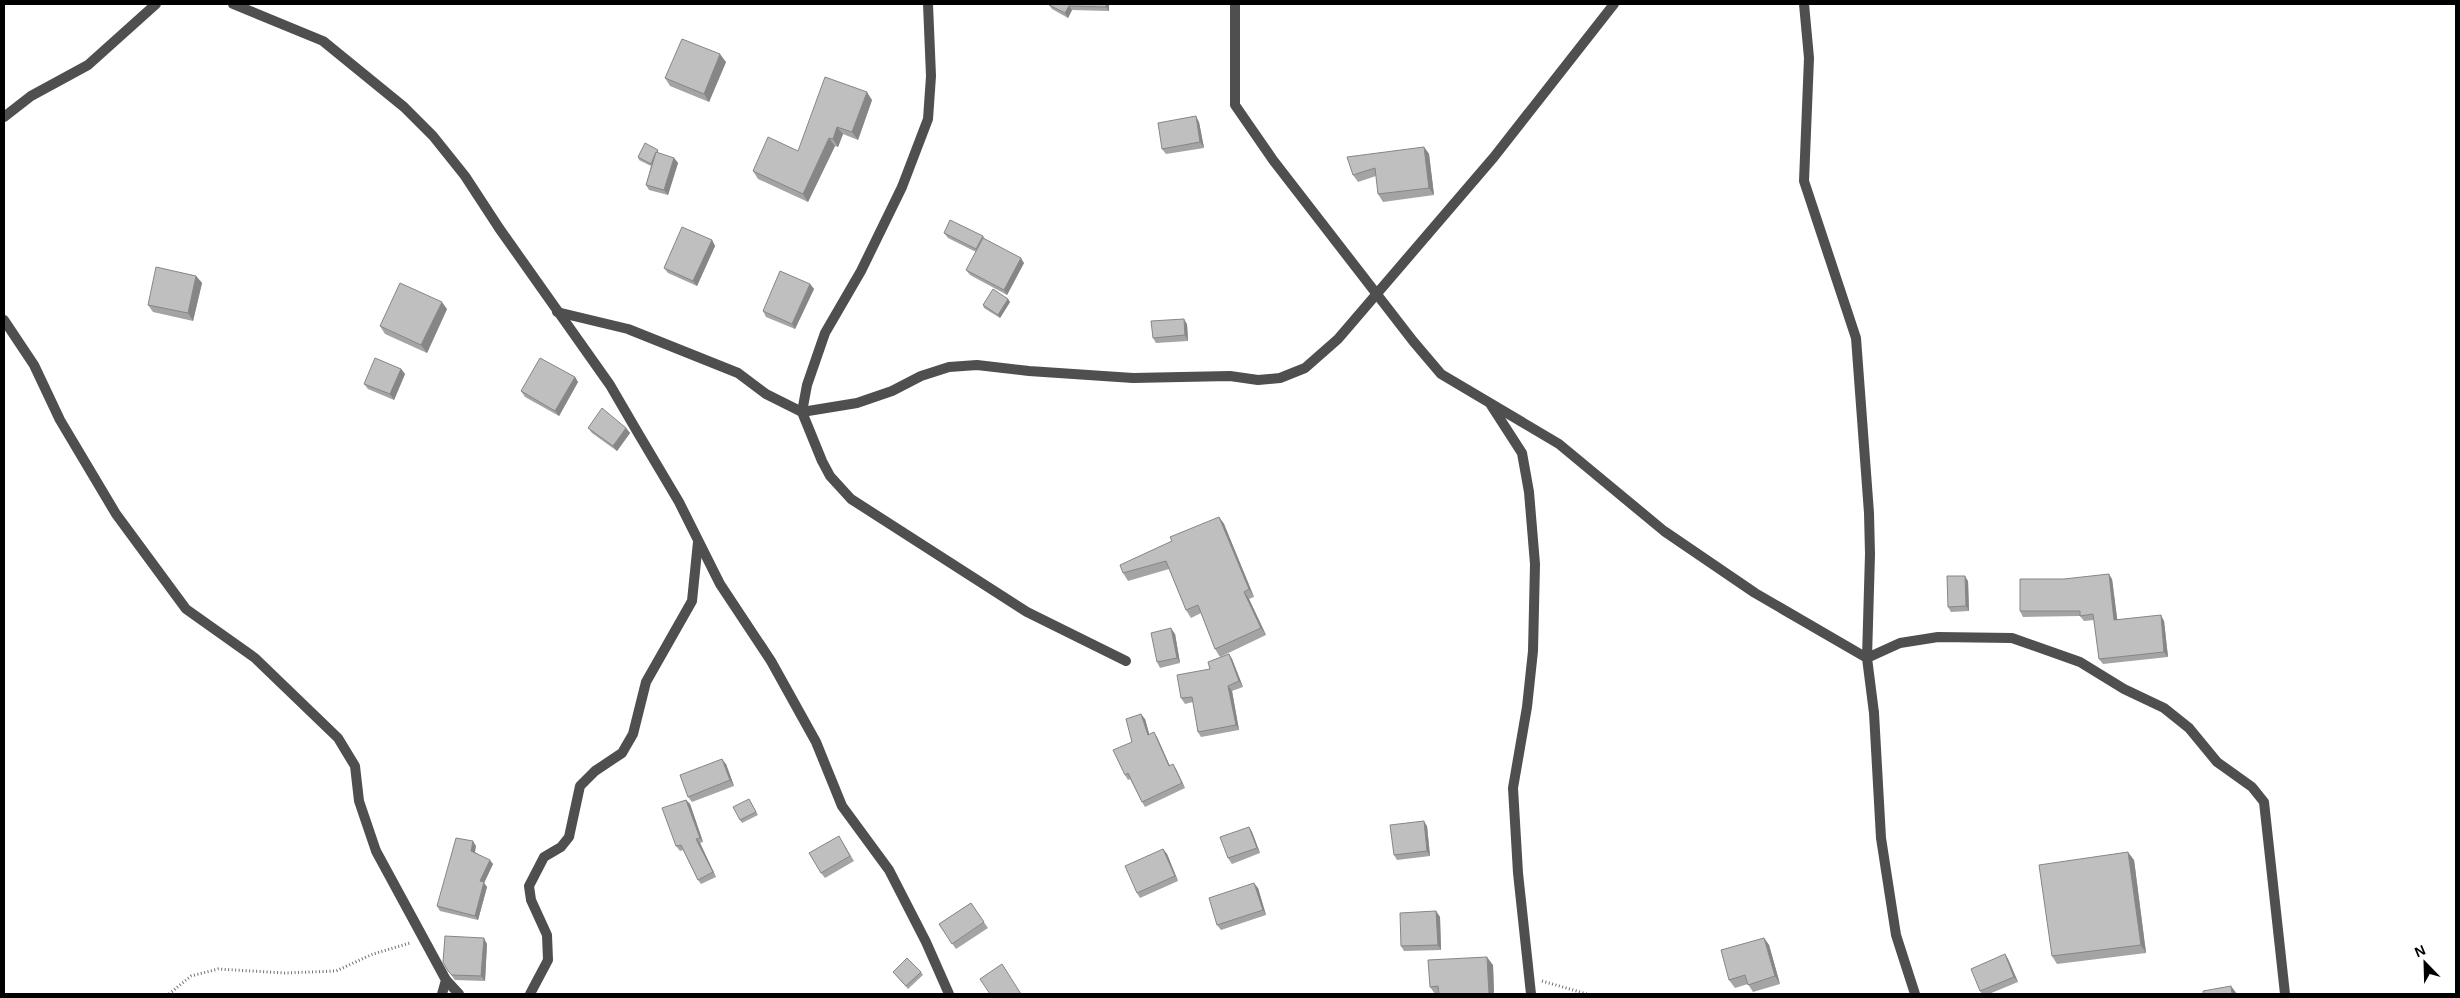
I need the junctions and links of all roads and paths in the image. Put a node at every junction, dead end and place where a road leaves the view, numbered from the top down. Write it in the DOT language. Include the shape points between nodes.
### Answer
graph roads {
  1 [pos="156,4"];
  2 [pos="233,4"];
  3 [pos="928,4"];
  4 [pos="1235,4"];
  5 [pos="1614,4"];
  6 [pos="1804,4"];
  7 [pos="4,117"];
  8 [pos="1377,295"];
  9 [pos="557,312"];
  10 [pos="4,320"];
  11 [pos="1490,404"];
  12 [pos="802,412"];
  13 [pos="699,541"];
  14 [pos="1868,658"];
  15 [pos="1126,662"];
  16 [pos="425,939"];
  17 [pos="1531,978"];
  18 [pos="446,980"];
  19 [pos="169,994"];
  20 [pos="442,994"];
  21 [pos="459,994"];
  22 [pos="530,994"];
  23 [pos="949,994"];
  24 [pos="1531,994"];
  25 [pos="1587,994"];
  26 [pos="1915,994"];
  27 [pos="2285,994"];
  1 -- 7 [label="street" via="88,65 30,96"];
  2 -- 9 [label="street" via="323,40 404,107 433,136 465,176"];
  3 -- 12 [label="street" via="931,76 928,119 902,187 861,271 825,334 807,385"];
  4 -- 8 [label="street" via="1235,105"];
  5 -- 8 [label="street" via="1494,157"];
  6 -- 14 [label="street" via="1809,58 1804,181 1856,338 1869,521"];
  8 -- 11 [label="street" via="1442,374"];
  8 -- 12 [label="street" via="1338,339 1305,368 1280,378 1133,378 977,365 949,367 921,376 857,404"];
  9 -- 12 [label="street" via="628,329 738,374 766,394"];
  9 -- 13 [label="street" via="610,386"];
  10 -- 16 [label="street" via="34,365 60,420 106,498 186,609 255,658 338,738 355,766 359,801 376,850"];
  11 -- 14 [label="street" via="1559,444 1664,531 1755,593"];
  11 -- 17 [label="street" via="1522,453 1535,564 1533,651 1513,788 1518,873"];
  12 -- 15 [label="street" via="830,476 851,499 1027,612"];
  13 -- 22 [label="street" via="692,601 646,682 633,734 622,753 595,771 580,786 569,837 561,847 544,857 529,886 531,900 547,935 548,960"];
  13 -- 23 [label="street" via="720,584 771,661 816,742 842,806 888,870"];
  14 -- 26 [label="street" via="1881,838 1896,935"];
  14 -- 27 [label="street" via="1900,643 1938,636 2012,638 2080,662 2124,689 2164,708 2189,728 2217,762 2252,787 2264,802"];
  16 -- 18 [label="street"];
  16 -- 19 [label="path" via="373,954 336,971 285,973 218,969 191,976"];
  17 -- 24 [label="street"];
  17 -- 25 [label="path"];
  18 -- 20 [label="street"];
  18 -- 21 [label="street"];
}
